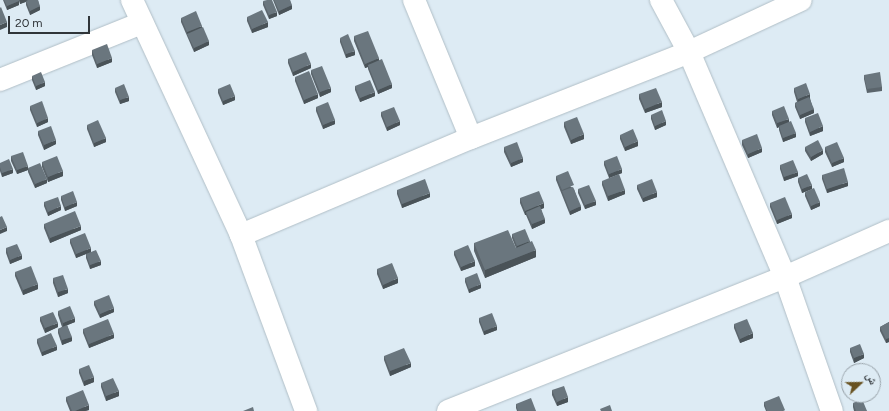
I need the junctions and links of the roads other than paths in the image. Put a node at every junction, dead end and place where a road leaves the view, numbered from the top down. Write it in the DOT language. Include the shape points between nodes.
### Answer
graph roads {
  1 [pos="132,0"];
  2 [pos="414,0"];
  3 [pos="661,0"];
  4 [pos="801,0"];
  5 [pos="142,23"];
  6 [pos="689,52"];
  7 [pos="0,80"];
  8 [pos="471,138"];
  9 [pos="889,231"];
  10 [pos="241,234"];
  11 [pos="784,277"];
  12 [pos="306,411"];
  13 [pos="448,411"];
  14 [pos="832,411"];
  1 -- 5 [label="street"];
  2 -- 8 [label="street"];
  3 -- 6 [label="street"];
  4 -- 6 [label="street"];
  5 -- 7 [label="street"];
  5 -- 10 [label="street"];
  6 -- 8 [label="street"];
  6 -- 11 [label="street"];
  8 -- 10 [label="street"];
  9 -- 11 [label="street"];
  10 -- 12 [label="street"];
  11 -- 13 [label="street"];
  11 -- 14 [label="street"];
}
